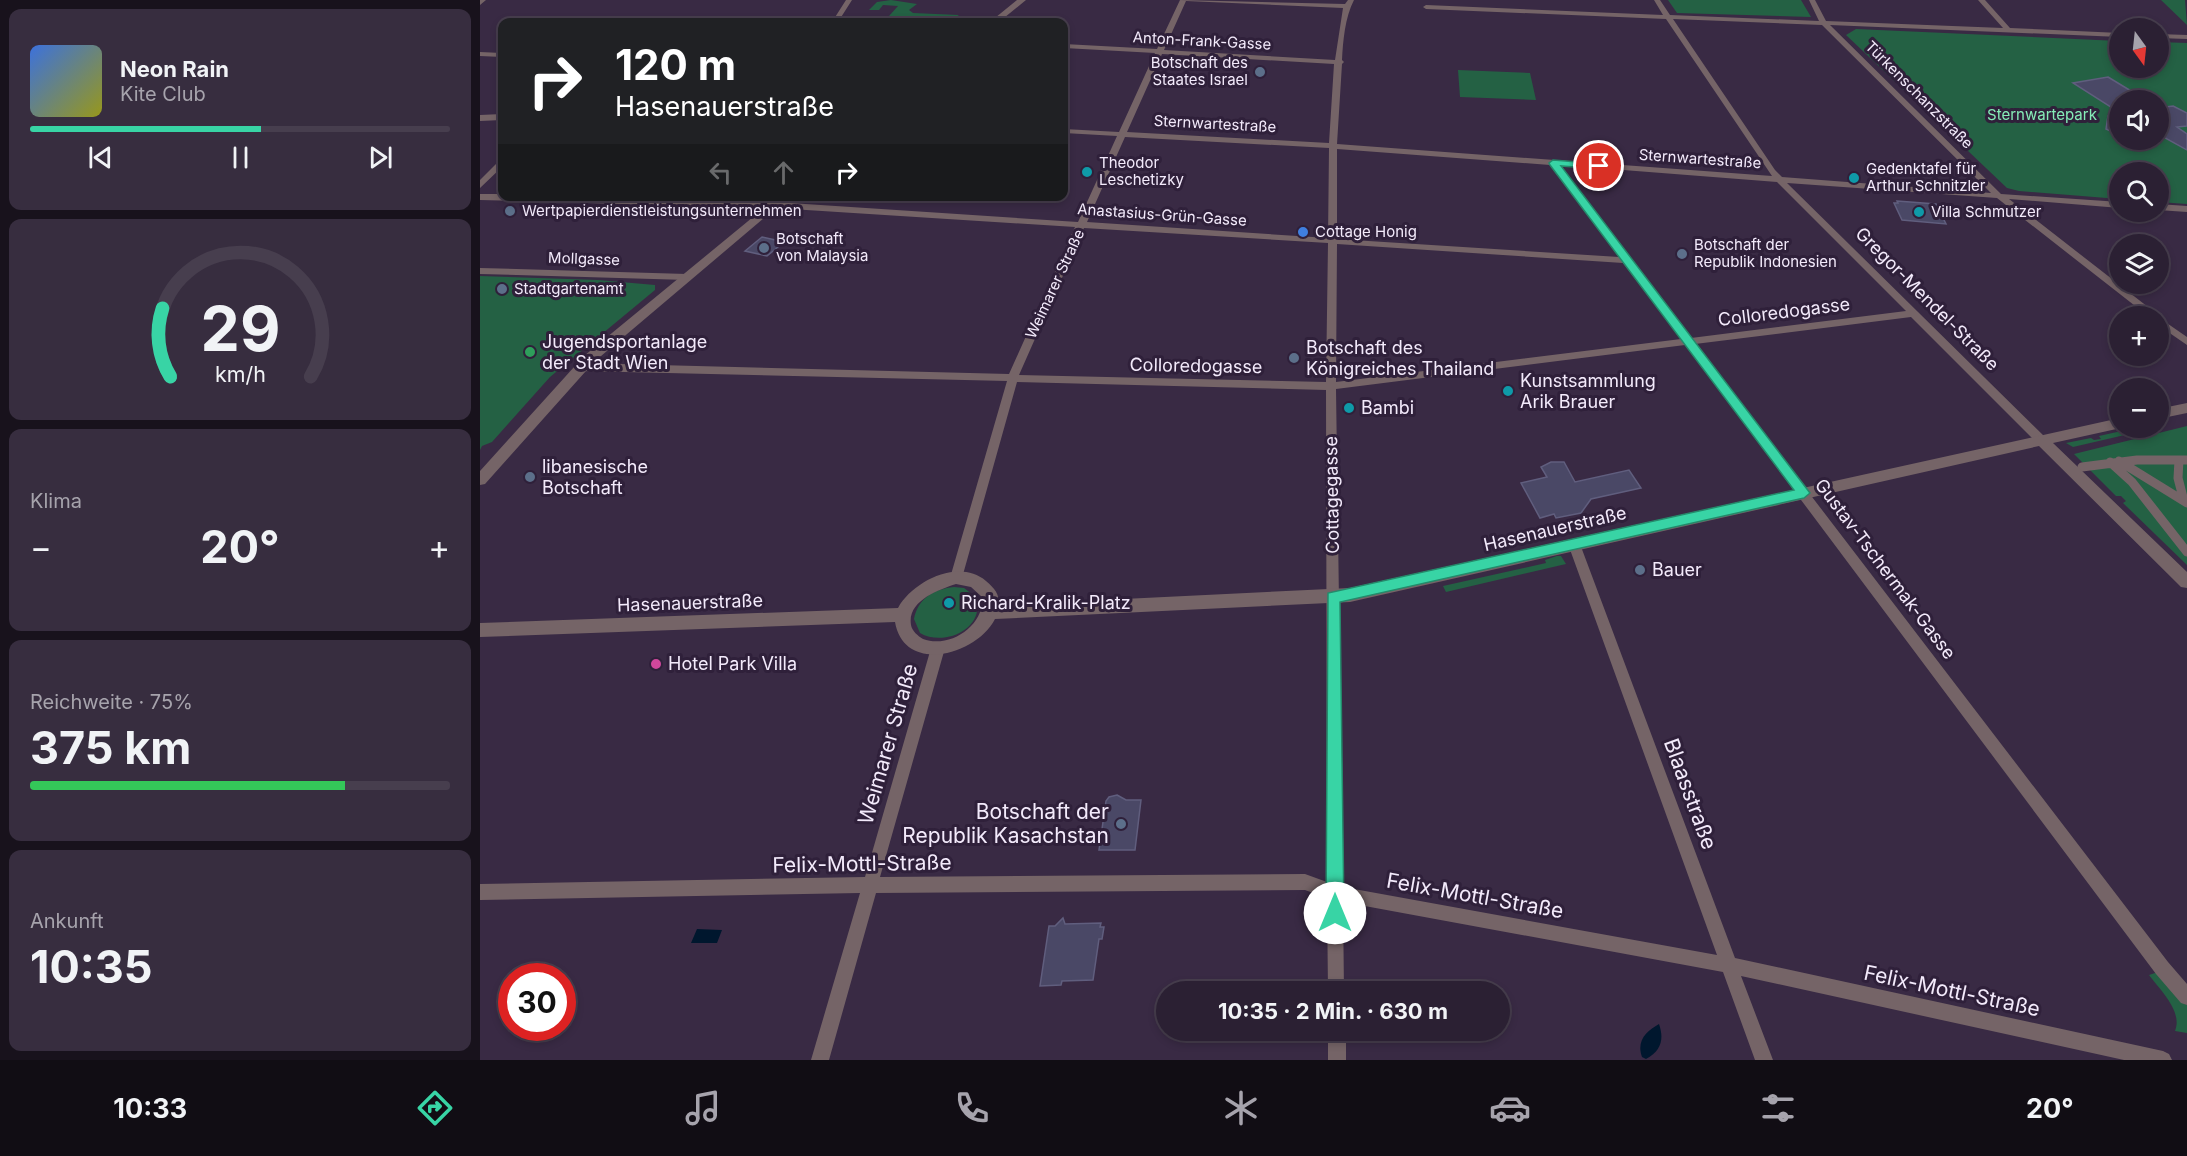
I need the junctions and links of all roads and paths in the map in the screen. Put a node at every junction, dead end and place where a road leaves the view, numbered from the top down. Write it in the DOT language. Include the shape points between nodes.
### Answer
graph roads {
  1 [pos="849,0"];
  2 [pos="1022,0"];
  3 [pos="1184,0"];
  4 [pos="1188,0"];
  5 [pos="1500,0"];
  6 [pos="1658,0"];
  7 [pos="1812,0"];
  8 [pos="1981,0"];
  9 [pos="1349,3"];
  10 [pos="1426,6"];
  11 [pos="1504,10"];
  12 [pos="1669,17"];
  13 [pos="838,18"];
  14 [pos="999,18"];
  15 [pos="1824,22"];
  16 [pos="2007,29"];
  17 [pos="2109,34"];
  18 [pos="2169,36"];
  19 [pos="2187,37"];
  20 [pos="1068,46"];
  21 [pos="1160,53"];
  22 [pos="480,54"];
  23 [pos="498,56"];
  24 [pos="1340,62"];
  25 [pos="498,117"];
  26 [pos="480,118"];
  27 [pos="1068,131"];
  28 [pos="1122,134"];
  29 [pos="1334,146"];
  30 [pos="1553,163"];
  31 [pos="498,167"];
  32 [pos="1781,180"];
  33 [pos="480,185"];
  34 [pos="2000,196"];
  35 [pos="480,197"];
  36 [pos="498,197"];
  37 [pos="715,201"];
  38 [pos="779,201"];
  39 [pos="2109,204"];
  40 [pos="775,205"];
  41 [pos="2169,208"];
  42 [pos="2187,209"];
  43 [pos="1082,225"];
  44 [pos="1334,240"];
  45 [pos="1626,260"];
  46 [pos="480,271"];
  47 [pos="687,277"];
  48 [pos="2141,306"];
  49 [pos="1914,313"];
  50 [pos="2169,328"];
  51 [pos="1688,341"];
  52 [pos="2187,342"];
  53 [pos="582,367"];
  54 [pos="1014,378"];
  55 [pos="1331,386"];
  56 [pos="2187,408"];
  57 [pos="2169,412"];
  58 [pos="2109,425"];
  59 [pos="2041,440"];
  60 [pos="2183,460"];
  61 [pos="2114,462"];
  62 [pos="2082,467"];
  63 [pos="480,480"];
  64 [pos="1804,493"];
  65 [pos="2186,502"];
  66 [pos="1574,544"];
  67 [pos="2187,552"];
  68 [pos="956,578"];
  69 [pos="2187,582"];
  70 [pos="1333,598"];
  71 [pos="992,612"];
  72 [pos="902,615"];
  73 [pos="480,630"];
  74 [pos="938,648"];
  75 [pos="869,885"];
  76 [pos="480,892"];
  77 [pos="1335,893"];
  78 [pos="1729,965"];
  79 [pos="1336,981"];
  80 [pos="2187,997"];
  81 [pos="1337,1041"];
  82 [pos="819,1060"];
  83 [pos="1337,1060"];
  84 [pos="1764,1060"];
  85 [pos="2163,1060"];
  1 -- 13 [label="street"];
  2 -- 14 [label="street"];
  3 -- 21 [label="street, Weimarer Straße"];
  4 -- 9 [label="street"];
  5 -- 11 [label="street"];
  6 -- 12 [label="street, Gregor-Mendel-Straße"];
  7 -- 15 [label="street, Türkenschanzstraße"];
  8 -- 16 [label="street"];
  9 -- 24 [label="street, Cottagegasse" via="1339,47"];
  10 -- 11 [label="street"];
  11 -- 12 [label="street"];
  12 -- 15 [label="street"];
  12 -- 32 [label="street, Gregor-Mendel-Straße"];
  15 -- 16 [label="street"];
  15 -- 34 [label="street, Türkenschanzstraße"];
  16 -- 17 [label="street"];
  18 -- 19 [label="street"];
  20 -- 21 [label="street, Anton-Frank-Gasse"];
  21 -- 24 [label="street, Anton-Frank-Gasse"];
  21 -- 28 [label="street, Weimarer Straße"];
  22 -- 23 [label="street"];
  24 -- 29 [label="street, Cottagegasse"];
  25 -- 26 [label="street"];
  27 -- 28 [label="street, Sternwartestraße"];
  28 -- 29 [label="street, Sternwartestraße"];
  28 -- 43 [label="street, Weimarer Straße"];
  29 -- 30 [label="street, Sternwartestraße"];
  29 -- 44 [label="street, Cottagegasse"];
  30 -- 32 [label="street, Sternwartestraße"];
  30 -- 45 [label="street, Gustav-Tschermak-Gasse"];
  31 -- 33 [label="street"];
  32 -- 34 [label="street, Sternwartestraße"];
  32 -- 49 [label="street, Gregor-Mendel-Straße"];
  34 -- 39 [label="street, Sternwartestraße"];
  34 -- 48 [label="street, Türkenschanzstraße"];
  35 -- 36 [label="street, Anastasius-Grün-Gasse"];
  37 -- 40 [label="street, Anastasius-Grün-Gasse"];
  38 -- 40 [label="street"];
  40 -- 43 [label="street, Anastasius-Grün-Gasse"];
  40 -- 47 [label="street"];
  41 -- 42 [label="street"];
  43 -- 44 [label="street, Anastasius-Grün-Gasse"];
  43 -- 54 [label="street, Weimarer Straße"];
  44 -- 45 [label="street, Anastasius-Grün-Gasse"];
  44 -- 55 [label="street, Cottagegasse"];
  45 -- 51 [label="street, Gustav-Tschermak-Gasse"];
  46 -- 47 [label="street, Mollgasse"];
  47 -- 53 [label="street"];
  49 -- 51 [label="street, Colloredogasse"];
  49 -- 59 [label="street, Gregor-Mendel-Straße"];
  50 -- 52 [label="street"];
  51 -- 55 [label="street, Colloredogasse"];
  51 -- 64 [label="street, Gustav-Tschermak-Gasse"];
  53 -- 54 [label="street, Colloredogasse"];
  53 -- 63 [label="street"];
  54 -- 55 [label="street, Colloredogasse"];
  54 -- 68 [label="street, Weimarer Straße"];
  55 -- 70 [label="street, Cottagegasse"];
  56 -- 57 [label="street"];
  58 -- 59 [label="street, Hasenauerstraße"];
  59 -- 64 [label="street, Hasenauerstraße"];
  59 -- 69 [label="street, Gregor-Mendel-Straße"];
  60 -- 61 [label="street"];
  60 -- 65 [label="street" via="2178,478"];
  61 -- 62 [label="street"];
  61 -- 65 [label="street"];
  61 -- 67 [label="street"];
  64 -- 66 [label="street, Hasenauerstraße"];
  64 -- 80 [label="street, Gustav-Tschermak-Gasse"];
  66 -- 70 [label="street, Hasenauerstraße"];
  66 -- 78 [label="street, Blaasstraße"];
  68 -- 71 [label="street" via="984,587 990,594"];
  68 -- 72 [label="street" via="919,592"];
  70 -- 71 [label="street, Hasenauerstraße"];
  70 -- 77 [label="street, Cottagegasse"];
  71 -- 74 [label="street" via="974,635"];
  72 -- 73 [label="street, Hasenauerstraße"];
  72 -- 74 [label="street" via="909,638 920,645"];
  74 -- 75 [label="street, Weimarer Straße"];
  75 -- 76 [label="street, Felix-Mottl-Straße"];
  75 -- 77 [label="street, Felix-Mottl-Straße" via="1305,882"];
  75 -- 82 [label="street, Weimarer Straße"];
  77 -- 78 [label="street, Felix-Mottl-Straße"];
  77 -- 79 [label="street, Cottagegasse"];
  78 -- 84 [label="street, Blaasstraße"];
  78 -- 85 [label="street, Felix-Mottl-Straße"];
  81 -- 83 [label="street"];
}
